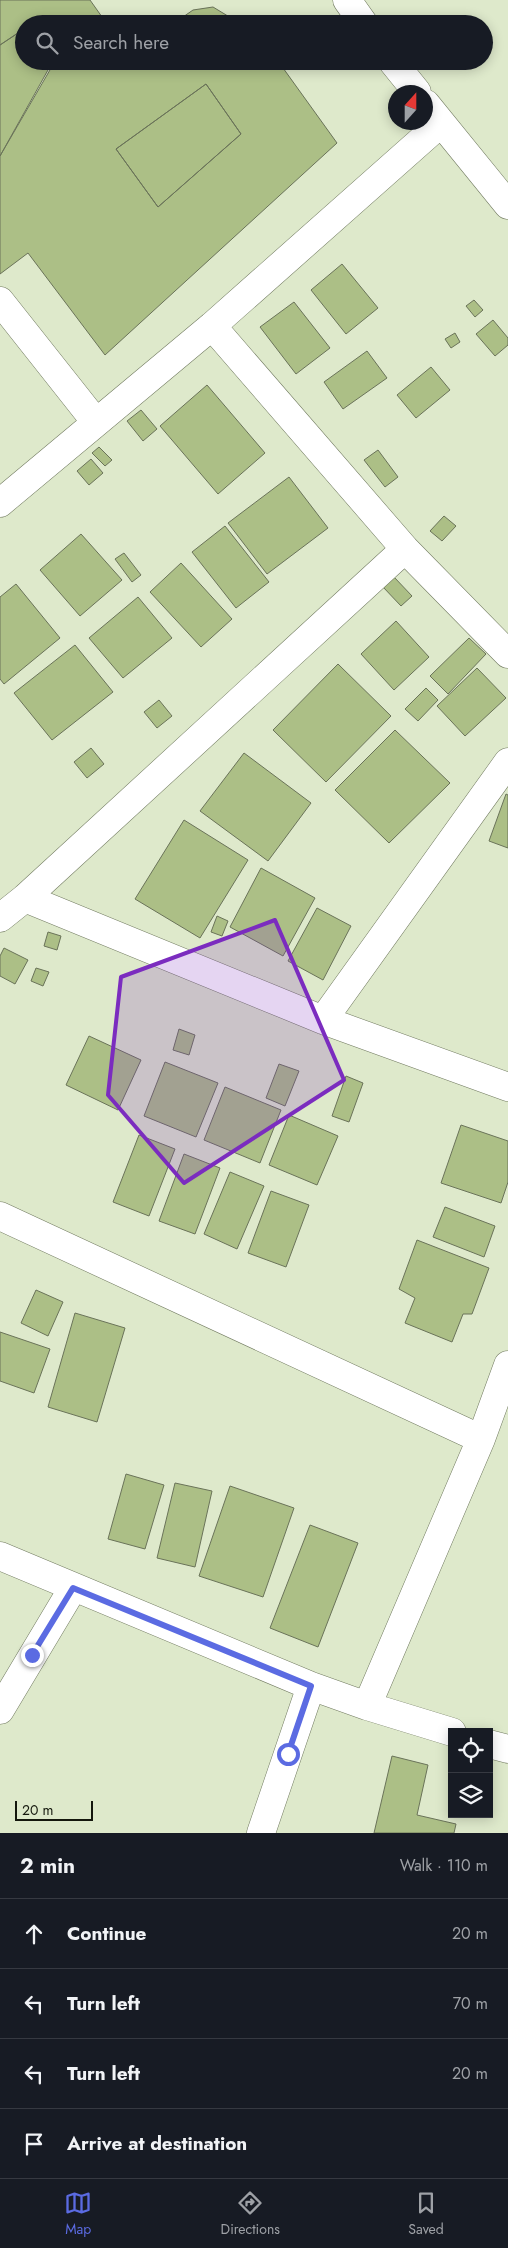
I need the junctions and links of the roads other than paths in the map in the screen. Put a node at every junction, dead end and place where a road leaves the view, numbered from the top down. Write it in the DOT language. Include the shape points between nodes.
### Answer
graph roads {
  1 [pos="347,0"];
  2 [pos="358,15"];
  3 [pos="399,70"];
  4 [pos="411,85"];
  5 [pos="433,114"];
  6 [pos="416,130"];
  7 [pos="508,205"];
  8 [pos="0,301"];
  9 [pos="212,326"];
  10 [pos="95,422"];
  11 [pos="0,503"];
  12 [pos="404,549"];
  13 [pos="508,654"];
  14 [pos="508,762"];
  15 [pos="25,898"];
  16 [pos="0,918"];
  17 [pos="323,1020"];
  18 [pos="508,1087"];
  19 [pos="0,1216"];
  20 [pos="508,1365"];
  21 [pos="481,1439"];
  22 [pos="0,1556"];
  23 [pos="73,1588"];
  24 [pos="311,1686"];
  25 [pos="367,1706"];
  26 [pos="0,1710"];
  27 [pos="448,1731"];
  28 [pos="493,1745"];
  29 [pos="508,1750"];
  30 [pos="261,1833"];
  1 -- 2 [label="street"];
  3 -- 4 [label="street"];
  5 -- 7 [label="street"];
  6 -- 9 [label="street"];
  8 -- 10 [label="street"];
  9 -- 10 [label="street"];
  9 -- 12 [label="street"];
  10 -- 11 [label="street"];
  12 -- 13 [label="street"];
  12 -- 15 [label="street"];
  14 -- 17 [label="street"];
  15 -- 16 [label="street"];
  15 -- 17 [label="street"];
  17 -- 18 [label="street"];
  19 -- 21 [label="street"];
  20 -- 21 [label="street"];
  21 -- 25 [label="street"];
  22 -- 23 [label="street"];
  23 -- 24 [label="street"];
  23 -- 26 [label="street"];
  24 -- 25 [label="street"];
  24 -- 30 [label="street"];
  25 -- 27 [label="street"];
  28 -- 29 [label="street"];
}
